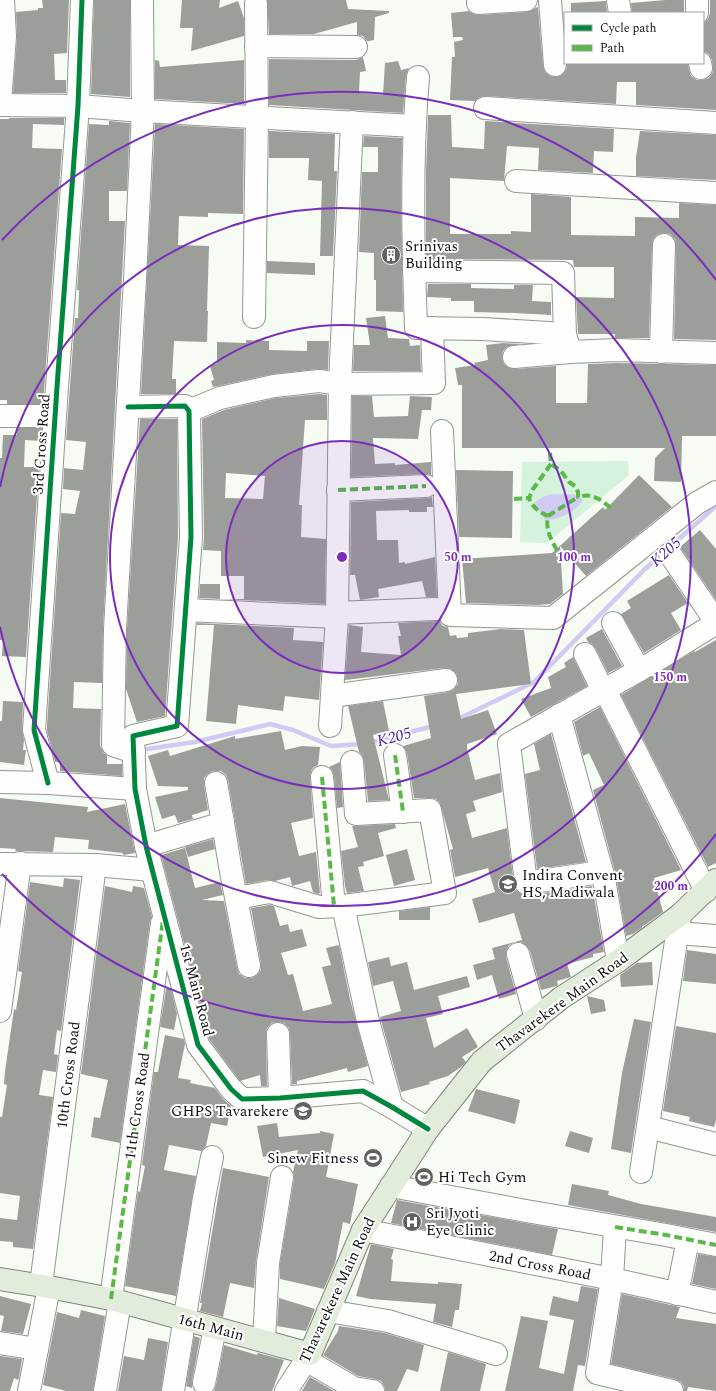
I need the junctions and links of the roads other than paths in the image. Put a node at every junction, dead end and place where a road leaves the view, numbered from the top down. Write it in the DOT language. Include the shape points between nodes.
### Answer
graph roads {
  1 [pos="3,0"];
  2 [pos="82,0"];
  3 [pos="142,0"];
  4 [pos="526,0"];
  5 [pos="550,0"];
  6 [pos="618,0"];
  7 [pos="697,0"];
  8 [pos="478,3"];
  9 [pos="256,4"];
  10 [pos="620,12"];
  11 [pos="697,12"];
  12 [pos="256,46"];
  13 [pos="356,47"];
  14 [pos="555,65"];
  15 [pos="418,77"];
  16 [pos="0,104"];
  17 [pos="78,106"];
  18 [pos="485,108"];
  19 [pos="143,111"];
  20 [pos="257,117"];
  21 [pos="352,122"];
  22 [pos="716,123"];
  23 [pos="414,126"];
  24 [pos="516,181"];
  25 [pos="716,193"];
  26 [pos="664,245"];
  27 [pos="414,271"];
  28 [pos="254,317"];
  29 [pos="432,328"];
  30 [pos="567,343"];
  31 [pos="660,352"];
  32 [pos="716,353"];
  33 [pos="514,356"];
  34 [pos="340,384"];
  35 [pos="128,406"];
  36 [pos="189,411"];
  37 [pos="0,416"];
  38 [pos="55,416"];
  39 [pos="442,430"];
  40 [pos="426,486"];
  41 [pos="338,490"];
  42 [pos="716,492"];
  43 [pos="670,554"];
  44 [pos="436,609"];
  45 [pos="186,610"];
  46 [pos="336,615"];
  47 [pos="613,623"];
  48 [pos="716,623"];
  49 [pos="585,654"];
  50 [pos="639,670"];
  51 [pos="446,680"];
  52 [pos="604,690"];
  53 [pos="332,696"];
  54 [pos="559,715"];
  55 [pos="330,726"];
  56 [pos="134,752"];
  57 [pos="395,755"];
  58 [pos="352,762"];
  59 [pos="322,777"];
  60 [pos="0,782"];
  61 [pos="48,783"];
  62 [pos="216,783"];
  63 [pos="135,789"];
  64 [pos="403,812"];
  65 [pos="223,823"];
  66 [pos="146,846"];
  67 [pos="10,863"];
  68 [pos="95,865"];
  69 [pos="152,870"];
  70 [pos="601,872"];
  71 [pos="711,885"];
  72 [pos="237,898"];
  73 [pos="339,906"];
  74 [pos="164,913"];
  75 [pos="679,924"];
  76 [pos="716,936"];
  77 [pos="518,954"];
  78 [pos="618,961"];
  79 [pos="3,966"];
  80 [pos="249,966"];
  81 [pos="0,1011"];
  82 [pos="536,1019"];
  83 [pos="278,1034"];
  84 [pos="280,1098"];
  85 [pos="392,1107"];
  86 [pos="648,1127"];
  87 [pos="428,1129"];
  88 [pos="716,1144"];
  89 [pos="212,1158"];
  90 [pos="641,1172"];
  91 [pos="282,1177"];
  92 [pos="391,1186"];
  93 [pos="615,1226"];
  94 [pos="363,1230"];
  95 [pos="688,1240"];
  96 [pos="716,1245"];
  97 [pos="0,1279"];
  98 [pos="612,1279"];
  99 [pos="45,1286"];
  100 [pos="677,1294"];
  101 [pos="116,1300"];
  102 [pos="716,1302"];
  103 [pos="328,1311"];
  104 [pos="184,1319"];
  105 [pos="215,1328"];
  106 [pos="264,1341"];
  107 [pos="0,1343"];
  108 [pos="37,1349"];
  109 [pos="496,1354"];
  110 [pos="308,1357"];
  111 [pos="204,1383"];
  112 [pos="29,1391"];
  113 [pos="105,1391"];
  114 [pos="173,1391"];
  115 [pos="286,1391"];
  116 [pos="373,1391"];
  117 [pos="672,1391"];
  1 -- 16 [label="street" via="5,36"];
  2 -- 17 [label="street, 3rd Cross Road"];
  3 -- 19 [label="street"];
  4 -- 8 [label="street"];
  5 -- 14 [label="street"];
  6 -- 10 [label="street"];
  7 -- 11 [label="street"];
  9 -- 12 [label="street"];
  12 -- 13 [label="street"];
  12 -- 20 [label="street"];
  15 -- 23 [label="street"];
  16 -- 17 [label="street"];
  17 -- 19 [label="street"];
  17 -- 38 [label="street, 3rd Cross Road"];
  18 -- 22 [label="street"];
  19 -- 20 [label="street"];
  19 -- 35 [label="street"];
  20 -- 21 [label="street"];
  20 -- 28 [label="street"];
  21 -- 23 [label="street"];
  21 -- 34 [label="street"];
  23 -- 27 [label="street"];
  24 -- 25 [label="street"];
  26 -- 31 [label="street"];
  27 -- 29 [label="street" via="416,328"];
  27 -- 30 [label="street" via="563,274"];
  29 -- 30 [label="street" via="483,329"];
  29 -- 34 [label="street" via="434,383"];
  30 -- 31 [label="street" via="617,350"];
  30 -- 33 [label="street"];
  31 -- 32 [label="street"];
  34 -- 36 [label="street" via="319,381 274,386 220,398"];
  34 -- 41 [label="street"];
  35 -- 36 [label="street" via="185,406"];
  35 -- 56 [label="street" via="115,629 113,745"];
  36 -- 45 [label="street" via="191,537"];
  37 -- 38 [label="street"];
  38 -- 61 [label="street, 3rd Cross Road" via="34,730"];
  39 -- 42 [label="street" via="450,615 553,618 697,503"];
  40 -- 41 [label="street"];
  41 -- 46 [label="street"];
  43 -- 48 [label="street"];
  44 -- 46 [label="street"];
  45 -- 46 [label="street"];
  45 -- 56 [label="street, 1st Main Road" via="177,726 133,736"];
  46 -- 53 [label="street"];
  47 -- 50 [label="street"];
  48 -- 50 [label="street"];
  49 -- 52 [label="street"];
  50 -- 52 [label="street"];
  51 -- 53 [label="street"];
  52 -- 54 [label="street"];
  52 -- 71 [label="street"];
  53 -- 55 [label="street"];
  54 -- 70 [label="street"];
  54 -- 70 [label="street" via="509,744 526,883"];
  56 -- 63 [label="street, 1st Main Road"];
  57 -- 64 [label="street"];
  58 -- 64 [label="street" via="356,814"];
  59 -- 73 [label="street"];
  60 -- 61 [label="street"];
  61 -- 63 [label="street"];
  62 -- 65 [label="street"];
  63 -- 66 [label="street, 1st Main Road"];
  64 -- 73 [label="street" via="430,810 445,893"];
  65 -- 66 [label="street"];
  65 -- 72 [label="street"];
  66 -- 69 [label="street, 1st Main Road"];
  67 -- 68 [label="street"];
  67 -- 79 [label="street"];
  68 -- 69 [label="street"];
  68 -- 99 [label="street, 10th Cross Road"];
  69 -- 74 [label="street, 1st Main Road"];
  70 -- 78 [label="street"];
  71 -- 75 [label="main road, Thavarekere Main Road"];
  72 -- 73 [label="street" via="270,892 319,907"];
  72 -- 80 [label="street"];
  73 -- 85 [label="street"];
  74 -- 84 [label="street, 1st Main Road" via="198,1045 231,1089 242,1099"];
  74 -- 101 [label="street, 11th Cross Road"];
  75 -- 76 [label="street"];
  75 -- 78 [label="main road, Thavarekere Main Road"];
  75 -- 86 [label="street"];
  77 -- 82 [label="street"];
  78 -- 82 [label="main road, Thavarekere Main Road" via="561,998"];
  79 -- 81 [label="street"];
  82 -- 87 [label="main road, Thavarekere Main Road" via="482,1061"];
  83 -- 84 [label="street"];
  84 -- 85 [label="street, 1st Main Road" via="363,1091"];
  85 -- 87 [label="street, 1st Main Road"];
  86 -- 88 [label="street"];
  86 -- 90 [label="street"];
  87 -- 92 [label="main road, Thavarekere Main Road"];
  89 -- 104 [label="street"];
  91 -- 106 [label="street" via="268,1263"];
  92 -- 93 [label="street"];
  92 -- 94 [label="main road, Thavarekere Main Road"];
  93 -- 95 [label="street"];
  93 -- 98 [label="street"];
  94 -- 98 [label="street, 2nd Cross Road"];
  94 -- 103 [label="main road, Thavarekere Main Road"];
  95 -- 96 [label="street"];
  95 -- 100 [label="street"];
  97 -- 99 [label="main road, 16th Main"];
  98 -- 100 [label="street, 2nd Cross Road"];
  98 -- 117 [label="street" via="597,1373"];
  99 -- 101 [label="main road, 16th Main"];
  99 -- 108 [label="street, 10th Cross Road"];
  100 -- 102 [label="street, 2nd Cross Road"];
  101 -- 104 [label="main road, 16th Main"];
  101 -- 113 [label="street, 11th Cross Road"];
  103 -- 109 [label="street" via="388,1321"];
  103 -- 110 [label="main road, Thavarekere Main Road"];
  104 -- 105 [label="main road, 16th Main"];
  104 -- 114 [label="street"];
  105 -- 106 [label="main road, 16th Main"];
  105 -- 111 [label="street"];
  106 -- 110 [label="main road, 16th Main"];
  107 -- 108 [label="street"];
  108 -- 112 [label="street, 10th Cross Road"];
  110 -- 115 [label="street, Thavarekere Main Road"];
  110 -- 116 [label="street" via="354,1388"];
}
